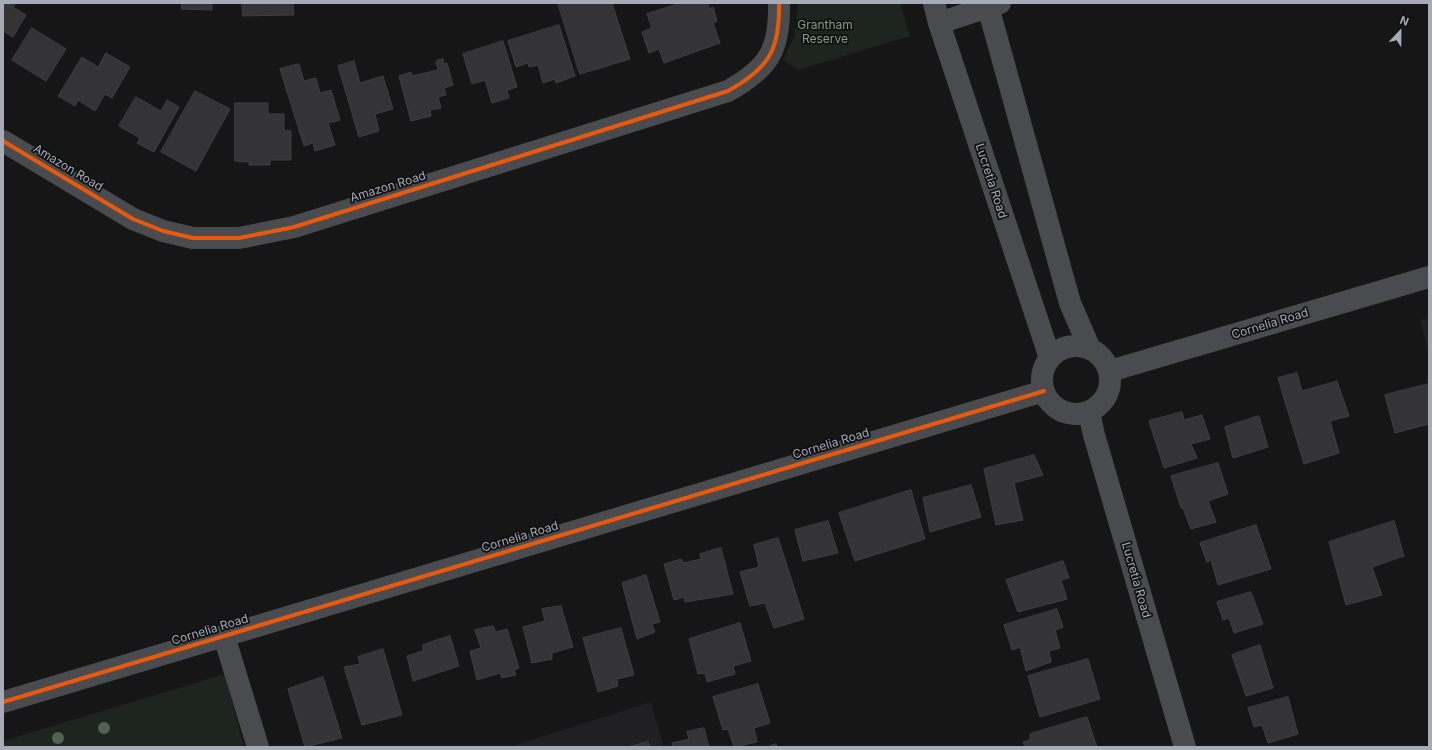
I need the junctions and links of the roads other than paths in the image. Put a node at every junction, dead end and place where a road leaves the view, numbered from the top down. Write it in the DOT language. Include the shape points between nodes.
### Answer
graph roads {
  1 [pos="779,3"];
  2 [pos="992,4"];
  3 [pos="936,13"];
  4 [pos="3,141"];
  5 [pos="1429,277"];
  6 [pos="1090,349"];
  7 [pos="1050,358"];
  8 [pos="1110,371"];
  9 [pos="1044,391"];
  10 [pos="1089,412"];
  11 [pos="224,636"];
  12 [pos="3,702"];
  13 [pos="258,747"];
  14 [pos="1185,747"];
  1 -- 4 [label="street, Amazon Road" via="774,48 766,62 752,76 728,91 294,227 239,238 193,238 163,231 133,219"];
  2 -- 3 [label="street"];
  2 -- 6 [label="street" via="1070,302"];
  3 -- 7 [label="street, Lucretia Road"];
  5 -- 8 [label="street, Cornelia Road"];
  6 -- 7 [label="street" via="1070,346 1059,350"];
  6 -- 8 [label="street" via="1103,358"];
  7 -- 9 [label="street" via="1044,368"];
  8 -- 10 [label="street" via="1110,385 1106,396 1099,406"];
  9 -- 10 [label="street" via="1055,407 1065,413"];
  9 -- 11 [label="street, Cornelia Road"];
  10 -- 14 [label="street, Lucretia Road"];
  11 -- 12 [label="street, Cornelia Road"];
  11 -- 13 [label="street"];
}
